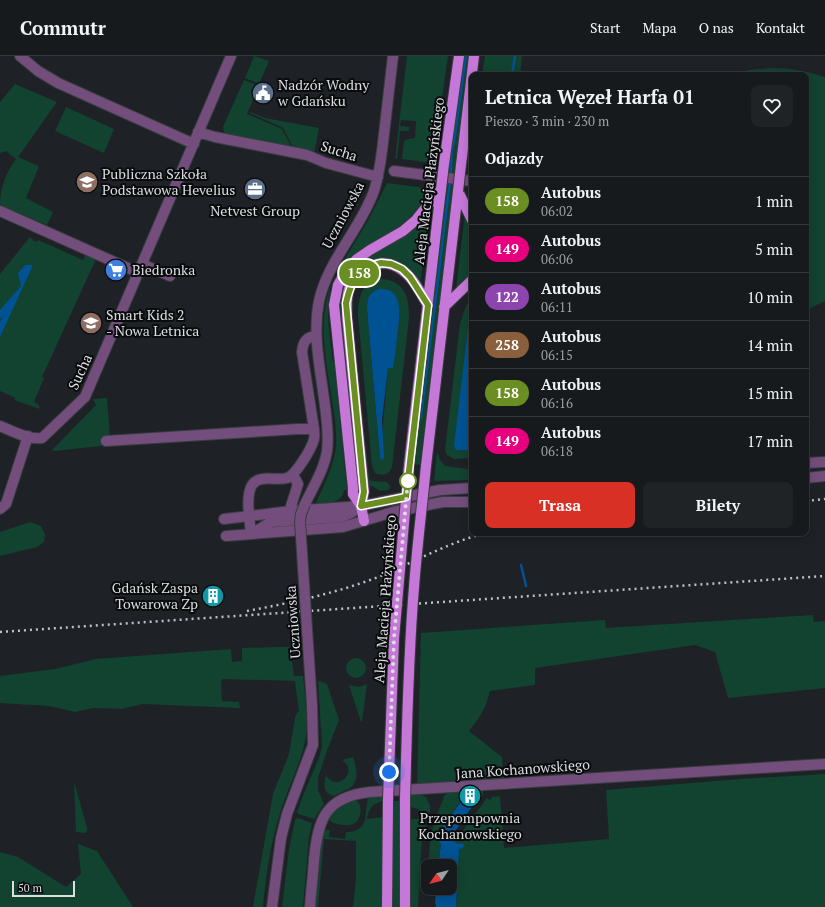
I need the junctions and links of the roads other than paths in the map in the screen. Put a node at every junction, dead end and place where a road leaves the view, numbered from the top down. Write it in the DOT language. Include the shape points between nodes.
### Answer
graph roads {
  1 [pos="20,56"];
  2 [pos="231,56"];
  3 [pos="393,56"];
  4 [pos="459,56"];
  5 [pos="474,56"];
  6 [pos="472,72"];
  7 [pos="469,95"];
  8 [pos="198,132"];
  9 [pos="194,144"];
  10 [pos="394,170"];
  11 [pos="378,177"];
  12 [pos="469,181"];
  13 [pos="441,189"];
  14 [pos="458,191"];
  15 [pos="0,211"];
  16 [pos="469,214"];
  17 [pos="140,268"];
  18 [pos="170,276"];
  19 [pos="469,283"];
  20 [pos="428,305"];
  21 [pos="444,307"];
  22 [pos="316,336"];
  23 [pos="0,426"];
  24 [pos="314,429"];
  25 [pos="28,436"];
  26 [pos="106,441"];
  27 [pos="825,462"];
  28 [pos="809,463"];
  29 [pos="293,475"];
  30 [pos="825,476"];
  31 [pos="809,478"];
  32 [pos="469,488"];
  33 [pos="469,502"];
  34 [pos="361,506"];
  35 [pos="0,509"];
  36 [pos="291,511"];
  37 [pos="250,517"];
  38 [pos="224,519"];
  39 [pos="364,521"];
  40 [pos="251,534"];
  41 [pos="226,536"];
  42 [pos="825,764"];
  43 [pos="272,907"];
  44 [pos="310,907"];
  45 [pos="387,907"];
  46 [pos="405,907"];
  1 -- 9 [label="street" via="58,83"];
  2 -- 8 [label="street, Sucha"];
  3 -- 11 [label="street, Uczniowska"];
  4 -- 13 [label="main road, Aleja Macieja Płażyńskiego, bridge"];
  5 -- 6 [label="main road, Aleja Macieja Płażyńskiego, bridge"];
  7 -- 14 [label="main road, Aleja Macieja Płażyńskiego, bridge"];
  8 -- 9 [label="street, Sucha"];
  8 -- 11 [label="street, Sucha" via="307,155"];
  9 -- 17 [label="street, Sucha"];
  10 -- 12 [label="street"];
  11 -- 22 [label="street, Uczniowska" via="369,203 324,284 316,319"];
  13 -- 20 [label="main road, Aleja Macieja Płażyńskiego"];
  13 -- 34 [label="main road" via="416,220 403,231 357,259 338,285 334,305 353,494"];
  14 -- 16 [label="main road"];
  14 -- 21 [label="main road, Aleja Macieja Płażyńskiego"];
  15 -- 17 [label="street"];
  17 -- 18 [label="street"];
  17 -- 25 [label="street, Sucha" via="84,397 46,436 37,439"];
  19 -- 21 [label="main road"];
  20 -- 34 [label="main road" via="410,277 402,269 391,264 370,265 354,279 349,289 347,317 364,492"];
  20 -- 45 [label="main road, Aleja Macieja Płażyńskiego, bridge" via="409,465 394,638"];
  21 -- 46 [label="main road, Aleja Macieja Płażyńskiego, bridge" via="414,587 405,800"];
  22 -- 24 [label="street" via="306,339 302,352"];
  22 -- 43 [label="street, Uczniowska, bridge" via="328,433 327,452 323,468 305,504 300,522 314,744 282,832"];
  23 -- 25 [label="street"];
  24 -- 26 [label="street"];
  24 -- 29 [label="street" via="314,439"];
  25 -- 35 [label="street" via="6,504"];
  27 -- 28 [label="street"];
  29 -- 36 [label="street" via="298,484"];
  29 -- 37 [label="street" via="254,482 251,487"];
  30 -- 31 [label="street"];
  32 -- 34 [label="street" via="440,490"];
  33 -- 39 [label="street" via="443,502"];
  34 -- 36 [label="street"];
  34 -- 39 [label="main road"];
  34 -- 40 [label="street" via="342,517 270,522"];
  36 -- 37 [label="street"];
  37 -- 38 [label="street"];
  37 -- 40 [label="street"];
  39 -- 40 [label="street" via="343,527"];
  40 -- 41 [label="street"];
  42 -- 44 [label="street, Jana Kochanowskiego" via="351,795 329,809 319,825"];
}
